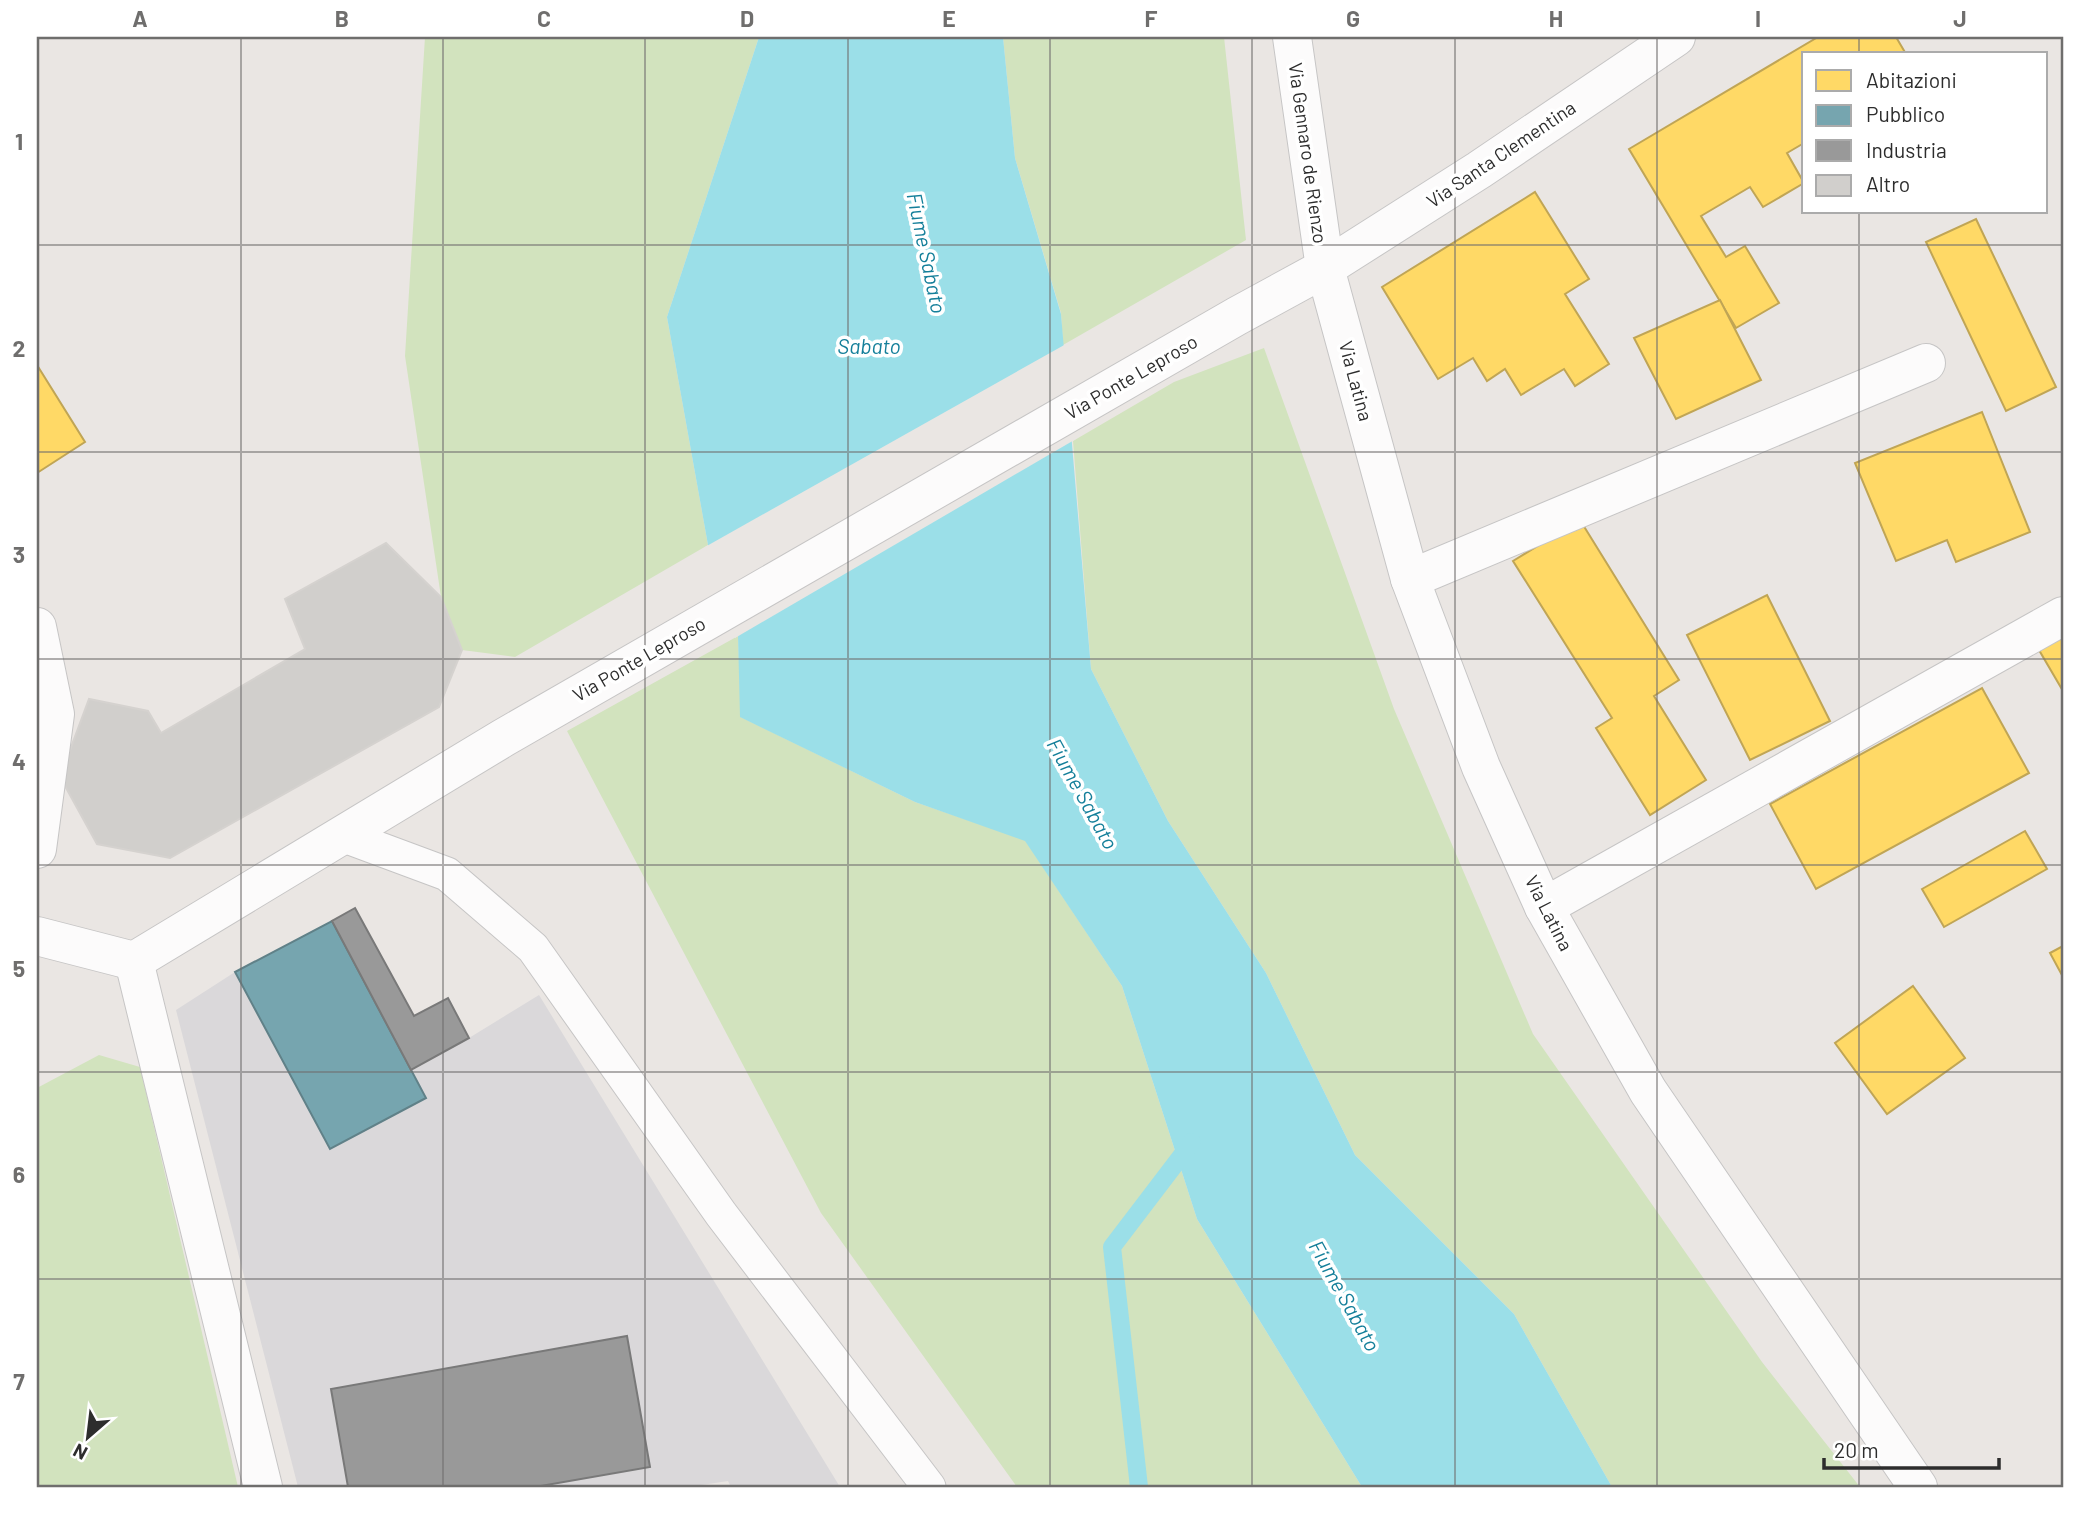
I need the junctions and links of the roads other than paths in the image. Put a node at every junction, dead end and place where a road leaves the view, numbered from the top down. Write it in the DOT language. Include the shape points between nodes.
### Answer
graph roads {
  1 [pos="1292,37"];
  2 [pos="1675,37"];
  3 [pos="1325,268"];
  4 [pos="1237,316"];
  5 [pos="1926,363"];
  6 [pos="1410,579"];
  7 [pos="2063,616"];
  8 [pos="37,627"];
  9 [pos="342,835"];
  10 [pos="37,849"];
  11 [pos="1544,907"];
  12 [pos="37,936"];
  13 [pos="134,961"];
  14 [pos="263,1487"];
  15 [pos="929,1487"];
  16 [pos="1919,1487"];
  1 -- 3 [label="street, Via Gennaro de Rienzo"];
  2 -- 3 [label="street, Via Santa Clementina"];
  3 -- 4 [label="street, Via Santa Clementina"];
  3 -- 6 [label="street, Via Latina"];
  4 -- 9 [label="street, Via Ponte Leproso"];
  5 -- 6 [label="street"];
  6 -- 11 [label="street, Via Latina" via="1481,767"];
  7 -- 11 [label="street"];
  8 -- 10 [label="street" via="55,714"];
  9 -- 13 [label="street, Via Ponte Leproso"];
  9 -- 15 [label="lane" via="447,874 533,947 721,1214"];
  11 -- 16 [label="street, Via Latina" via="1648,1091"];
  12 -- 13 [label="street"];
  13 -- 14 [label="street"];
}
